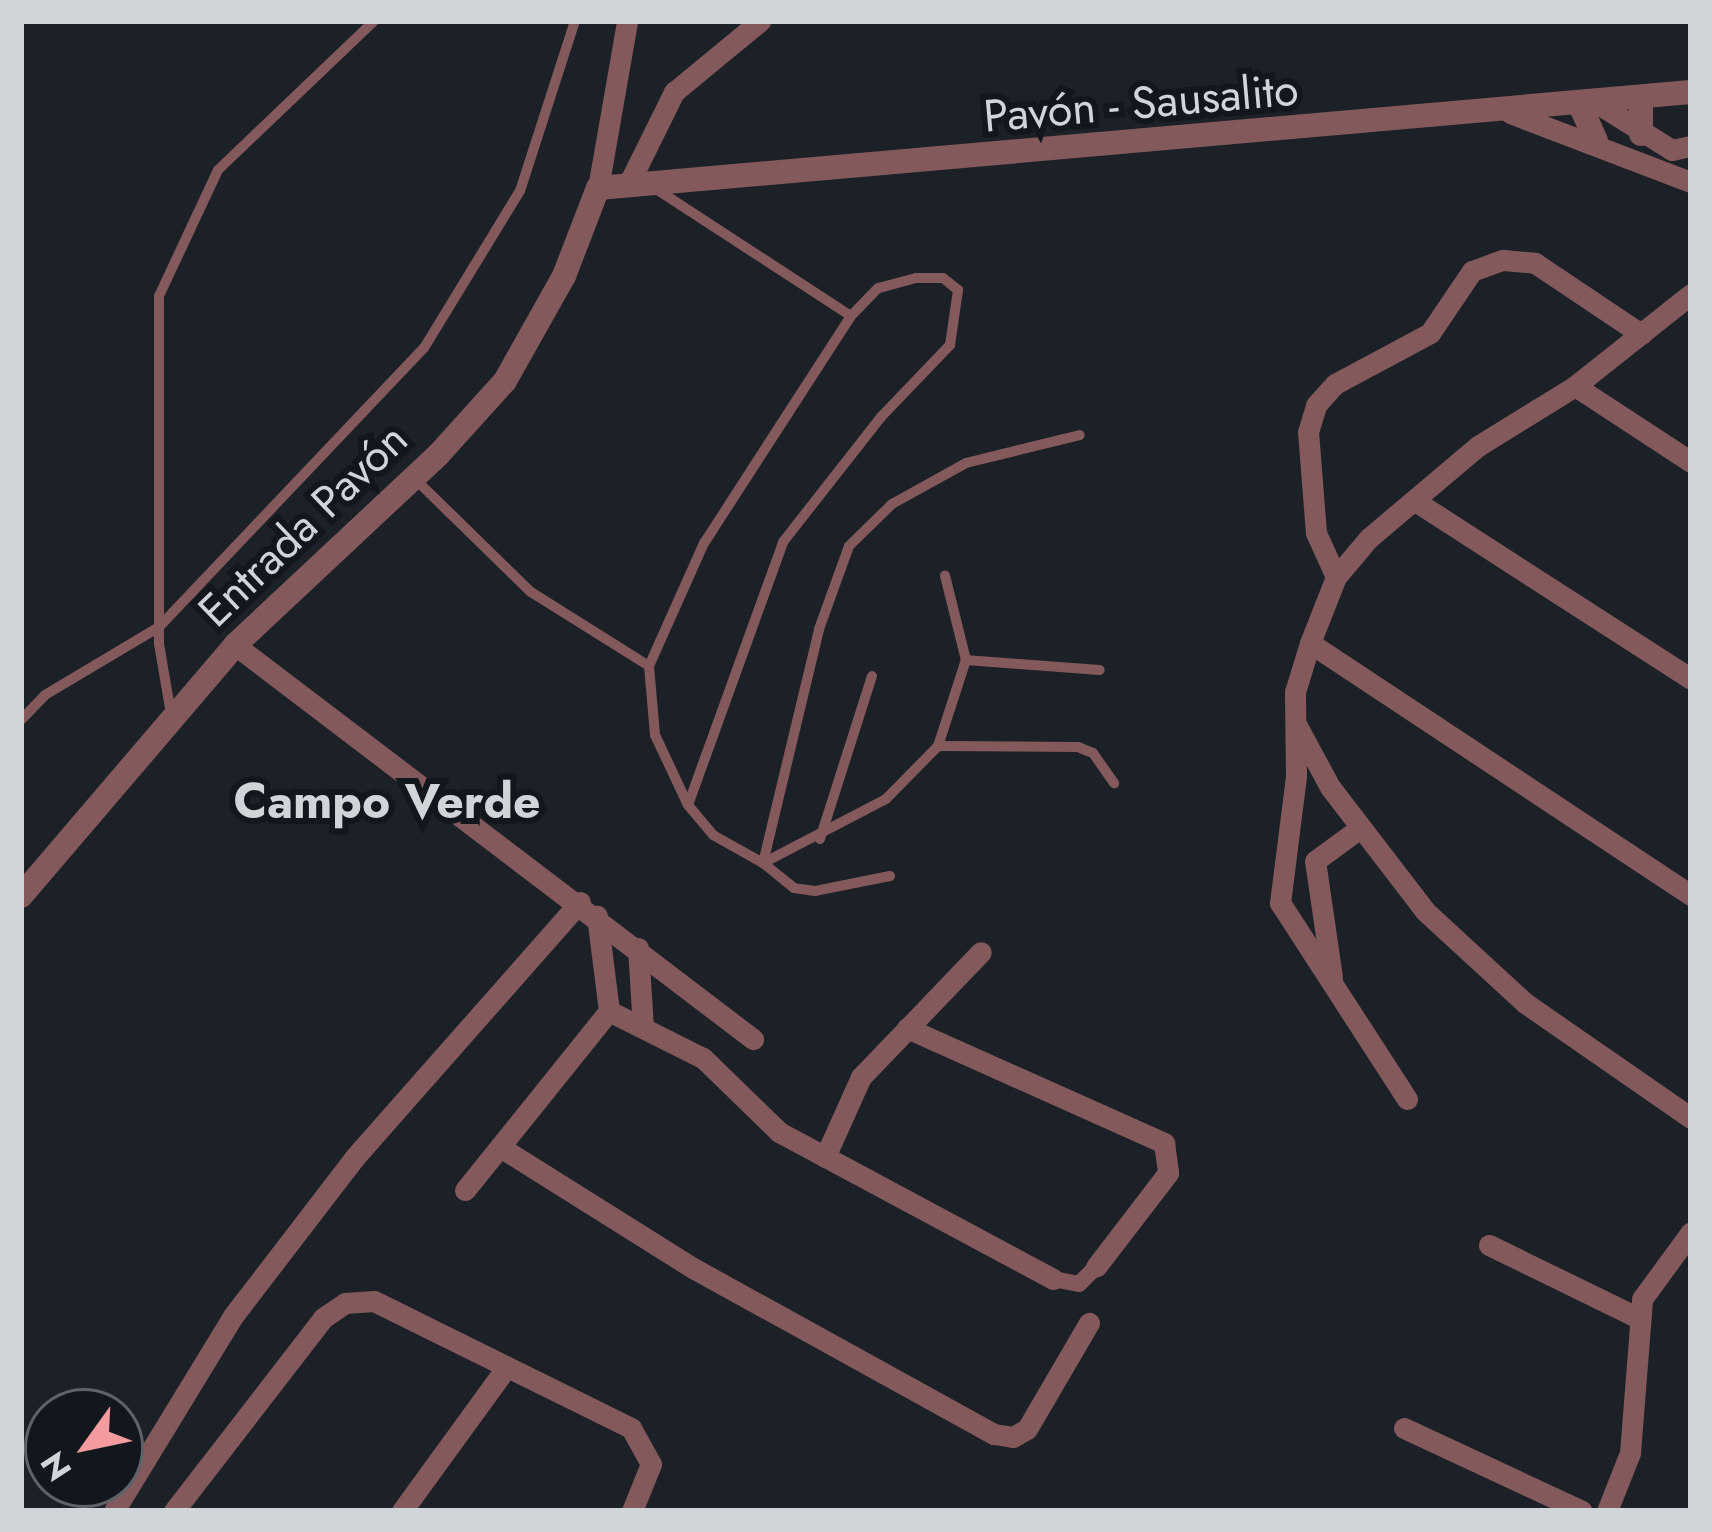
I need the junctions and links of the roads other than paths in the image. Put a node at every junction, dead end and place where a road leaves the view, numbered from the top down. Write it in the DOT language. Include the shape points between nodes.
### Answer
graph roads {
  1 [pos="374,21"];
  2 [pos="575,21"];
  3 [pos="627,21"];
  4 [pos="760,21"];
  5 [pos="1691,92"];
  6 [pos="1641,98"];
  7 [pos="1590,106"];
  8 [pos="1510,113"];
  9 [pos="1641,134"];
  10 [pos="1596,141"];
  11 [pos="1691,146"];
  12 [pos="1691,160"];
  13 [pos="1653,168"];
  14 [pos="637,182"];
  15 [pos="1691,182"];
  16 [pos="598,188"];
  17 [pos="1691,294"];
  18 [pos="851,316"];
  19 [pos="1641,334"];
  20 [pos="1575,386"];
  21 [pos="1080,435"];
  22 [pos="1691,462"];
  23 [pos="414,478"];
  24 [pos="1415,501"];
  25 [pos="945,576"];
  26 [pos="1336,577"];
  27 [pos="159,627"];
  28 [pos="1310,643"];
  29 [pos="235,645"];
  30 [pos="966,660"];
  31 [pos="649,666"];
  32 [pos="1100,670"];
  33 [pos="872,676"];
  34 [pos="1691,679"];
  35 [pos="171,717"];
  36 [pos="21,720"];
  37 [pos="1296,724"];
  38 [pos="938,746"];
  39 [pos="1114,783"];
  40 [pos="688,805"];
  41 [pos="1360,828"];
  42 [pos="820,839"];
  43 [pos="763,863"];
  44 [pos="890,876"];
  45 [pos="1691,895"];
  46 [pos="21,896"];
  47 [pos="589,909"];
  48 [pos="638,948"];
  49 [pos="982,952"];
  50 [pos="1335,994"];
  51 [pos="609,1011"];
  52 [pos="643,1028"];
  53 [pos="907,1028"];
  54 [pos="753,1039"];
  55 [pos="1407,1099"];
  56 [pos="1691,1118"];
  57 [pos="500,1147"];
  58 [pos="825,1157"];
  59 [pos="464,1190"];
  60 [pos="1691,1232"];
  61 [pos="1489,1244"];
  62 [pos="1096,1267"];
  63 [pos="1053,1279"];
  64 [pos="1639,1318"];
  65 [pos="1089,1323"];
  66 [pos="505,1369"];
  67 [pos="1404,1428"];
  68 [pos="114,1511"];
  69 [pos="173,1511"];
  70 [pos="402,1511"];
  71 [pos="632,1511"];
  72 [pos="1582,1511"];
  73 [pos="1607,1511"];
  1 -- 27 [label="lane" via="218,170 160,296"];
  2 -- 27 [label="lane" via="520,191 424,348"];
  3 -- 16 [label="street"];
  4 -- 14 [label="street" via="674,92"];
  5 -- 6 [label="street, Pavón - Sausalito"];
  6 -- 7 [label="street, Pavón - Sausalito"];
  6 -- 9 [label="street"];
  7 -- 8 [label="street, Pavón - Sausalito"];
  7 -- 9 [label="street"];
  7 -- 10 [label="street"];
  8 -- 10 [label="street"];
  8 -- 14 [label="street, Pavón - Sausalito"];
  9 -- 11 [label="street" via="1672,150"];
  10 -- 13 [label="street"];
  12 -- 13 [label="street"];
  13 -- 15 [label="street"];
  14 -- 16 [label="street, Pavón - Sausalito"];
  14 -- 18 [label="lane"];
  16 -- 23 [label="street, Entrada Pavón" via="563,277 505,381"];
  17 -- 19 [label="street"];
  18 -- 31 [label="lane" via="704,543"];
  18 -- 40 [label="lane" via="878,288 916,278 943,278 958,290 950,345 880,417 783,542"];
  19 -- 20 [label="street"];
  19 -- 26 [label="street" via="1535,263 1503,260 1472,271 1430,333 1335,384 1316,405 1308,431 1316,533"];
  20 -- 22 [label="street"];
  20 -- 24 [label="street" via="1478,446"];
  21 -- 43 [label="lane" via="967,463 892,504 849,546 819,629"];
  23 -- 29 [label="street, Entrada Pavón"];
  23 -- 31 [label="lane" via="531,592"];
  24 -- 26 [label="street"];
  24 -- 34 [label="street"];
  25 -- 30 [label="lane"];
  26 -- 28 [label="street"];
  27 -- 35 [label="lane"];
  27 -- 36 [label="lane" via="45,695"];
  28 -- 37 [label="street" via="1295,692"];
  28 -- 45 [label="street"];
  29 -- 35 [label="street, Entrada Pavón"];
  29 -- 47 [label="street"];
  30 -- 32 [label="lane"];
  30 -- 38 [label="lane"];
  31 -- 40 [label="lane" via="655,735"];
  33 -- 42 [label="lane"];
  35 -- 46 [label="street, Entrada Pavón"];
  37 -- 41 [label="street"];
  37 -- 50 [label="street" via="1280,903"];
  38 -- 39 [label="lane" via="1078,747 1093,753"];
  38 -- 42 [label="lane" via="886,799"];
  40 -- 43 [label="lane" via="713,836"];
  41 -- 50 [label="street" via="1315,861"];
  41 -- 56 [label="street" via="1425,911 1477,961"];
  42 -- 43 [label="lane"];
  43 -- 44 [label="lane" via="794,888 815,891"];
  47 -- 48 [label="street"];
  47 -- 51 [label="street"];
  47 -- 68 [label="street" via="342,1174 233,1316"];
  48 -- 52 [label="street"];
  48 -- 54 [label="street"];
  49 -- 53 [label="street"];
  50 -- 55 [label="street"];
  51 -- 52 [label="street"];
  51 -- 57 [label="street"];
  52 -- 58 [label="street" via="714,1065 778,1132"];
  53 -- 58 [label="street" via="861,1077"];
  53 -- 62 [label="street" via="1164,1143 1168,1172"];
  57 -- 59 [label="street"];
  57 -- 65 [label="street" via="693,1268 994,1434 1013,1438 1028,1429"];
  58 -- 63 [label="street"];
  60 -- 64 [label="street" via="1649,1279"];
  61 -- 64 [label="street"];
  62 -- 63 [label="street" via="1079,1284"];
  64 -- 73 [label="street" via="1630,1453"];
  66 -- 69 [label="street" via="374,1301 345,1303 323,1318"];
  66 -- 70 [label="street"];
  66 -- 71 [label="street" via="639,1435 651,1474"];
  67 -- 72 [label="street"];
}
